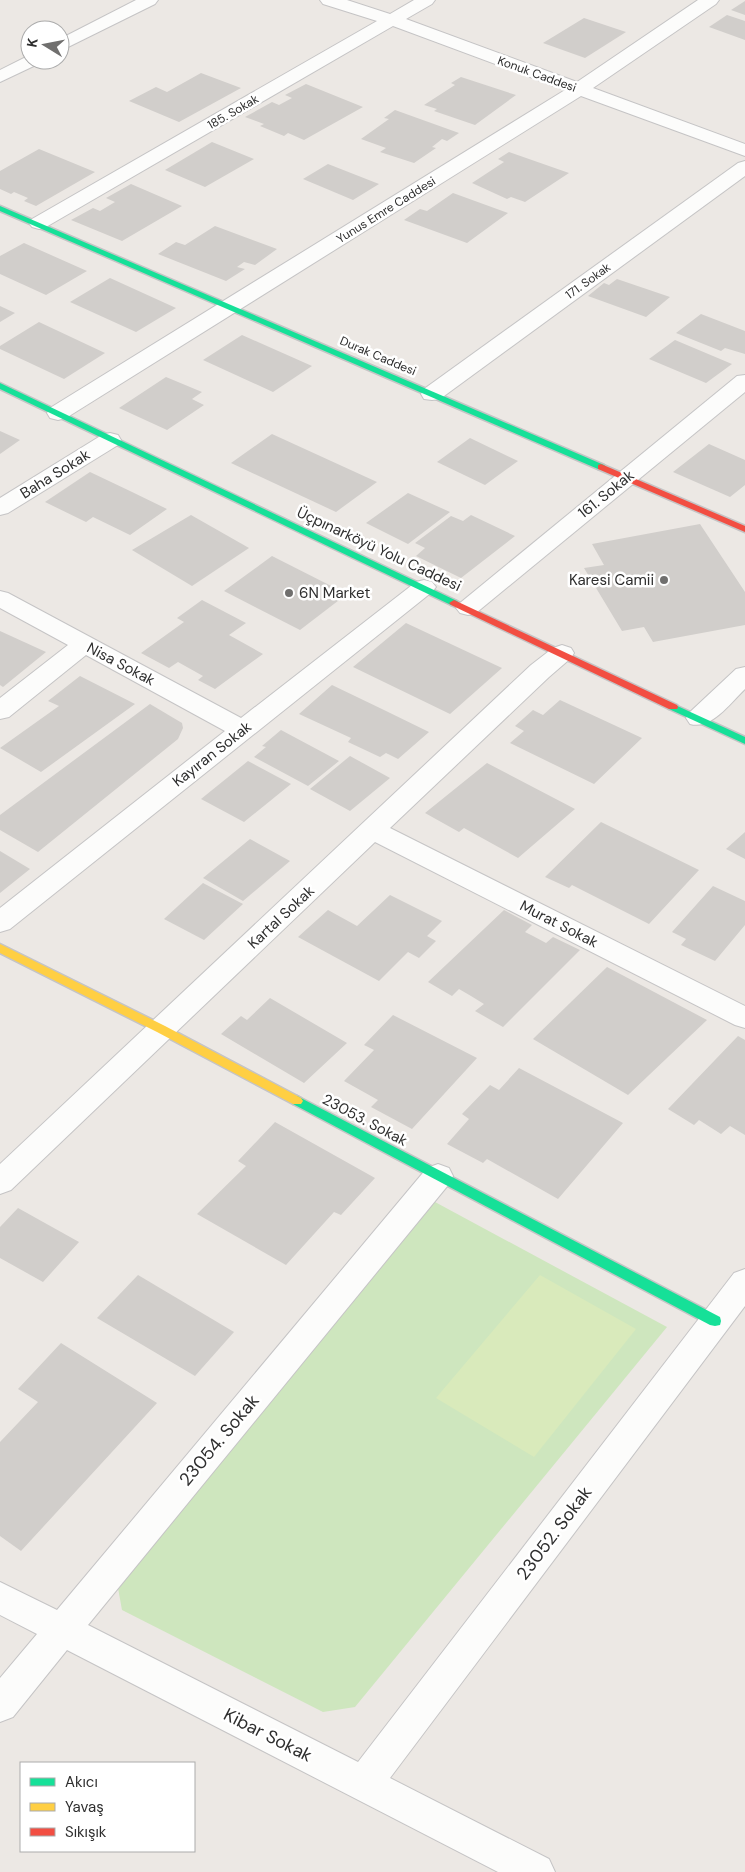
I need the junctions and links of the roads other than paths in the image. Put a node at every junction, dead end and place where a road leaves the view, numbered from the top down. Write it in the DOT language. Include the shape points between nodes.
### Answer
graph roads {
  1 [pos="149,0"];
  2 [pos="329,0"];
  3 [pos="426,0"];
  4 [pos="710,0"];
  5 [pos="392,20"];
  6 [pos="70,41"];
  7 [pos="20,66"];
  8 [pos="0,77"];
  9 [pos="579,89"];
  10 [pos="745,150"];
  11 [pos="745,167"];
  12 [pos="0,208"];
  13 [pos="39,224"];
  14 [pos="230,307"];
  15 [pos="745,381"];
  16 [pos="0,386"];
  17 [pos="432,394"];
  18 [pos="58,413"];
  19 [pos="110,440"];
  20 [pos="626,478"];
  21 [pos="0,508"];
  22 [pos="745,529"];
  23 [pos="424,587"];
  24 [pos="0,598"];
  25 [pos="468,608"];
  26 [pos="85,644"];
  27 [pos="562,653"];
  28 [pos="745,675"];
  29 [pos="0,712"];
  30 [pos="699,718"];
  31 [pos="242,730"];
  32 [pos="745,741"];
  33 [pos="372,830"];
  34 [pos="0,922"];
  35 [pos="0,948"];
  36 [pos="745,1018"];
  37 [pos="161,1029"];
  38 [pos="438,1176"];
  39 [pos="0,1182"];
  40 [pos="745,1282"];
  41 [pos="715,1321"];
  42 [pos="0,1598"];
  43 [pos="63,1629"];
  44 [pos="0,1705"];
  45 [pos="363,1784"];
  46 [pos="536,1872"];
  1 -- 6 [label="street"];
  2 -- 5 [label="street, Konuk Caddesi"];
  3 -- 5 [label="street, 185. Sokak"];
  4 -- 9 [label="street, Yunus Emre Caddesi"];
  5 -- 9 [label="street, Konuk Caddesi"];
  5 -- 13 [label="street, 185. Sokak"];
  7 -- 8 [label="street"];
  9 -- 10 [label="street, Konuk Caddesi"];
  9 -- 14 [label="street, Yunus Emre Caddesi"];
  11 -- 17 [label="street, 171. Sokak"];
  12 -- 13 [label="street, Durak Caddesi"];
  13 -- 14 [label="street, Durak Caddesi"];
  14 -- 17 [label="street, Durak Caddesi"];
  14 -- 18 [label="street, Yunus Emre Caddesi"];
  15 -- 20 [label="street, 161. Sokak"];
  16 -- 18 [label="street, Üçpınarköyü Yolu Caddesi"];
  17 -- 20 [label="street, Durak Caddesi"];
  18 -- 19 [label="street, Üçpınarköyü Yolu Caddesi"];
  19 -- 21 [label="street, Baha Sokak"];
  19 -- 23 [label="street, Üçpınarköyü Yolu Caddesi"];
  20 -- 22 [label="street, Durak Caddesi"];
  20 -- 25 [label="street, 161. Sokak"];
  23 -- 25 [label="street, Üçpınarköyü Yolu Caddesi"];
  23 -- 31 [label="street, Kayıran Sokak"];
  24 -- 26 [label="street, Nisa Sokak"];
  25 -- 27 [label="street, Üçpınarköyü Yolu Caddesi"];
  26 -- 29 [label="street"];
  26 -- 31 [label="street, Nisa Sokak"];
  27 -- 30 [label="street, Üçpınarköyü Yolu Caddesi"];
  27 -- 33 [label="street, Kartal Sokak"];
  28 -- 30 [label="street"];
  30 -- 32 [label="street, Üçpınarköyü Yolu Caddesi"];
  31 -- 34 [label="street, Kayıran Sokak"];
  33 -- 36 [label="street, Murat Sokak"];
  33 -- 37 [label="street, Kartal Sokak"];
  35 -- 37 [label="street, 23053. Sokak"];
  37 -- 38 [label="street, 23053. Sokak"];
  37 -- 39 [label="street, Kartal Sokak"];
  38 -- 41 [label="street, 23053. Sokak"];
  38 -- 43 [label="street, 23054. Sokak"];
  40 -- 41 [label="street, 23052. Sokak"];
  41 -- 45 [label="street, 23052. Sokak"];
  42 -- 43 [label="street, Kibar Sokak"];
  43 -- 44 [label="street, 23054. Sokak"];
  43 -- 45 [label="street, Kibar Sokak"];
  45 -- 46 [label="street, Kibar Sokak"];
}
